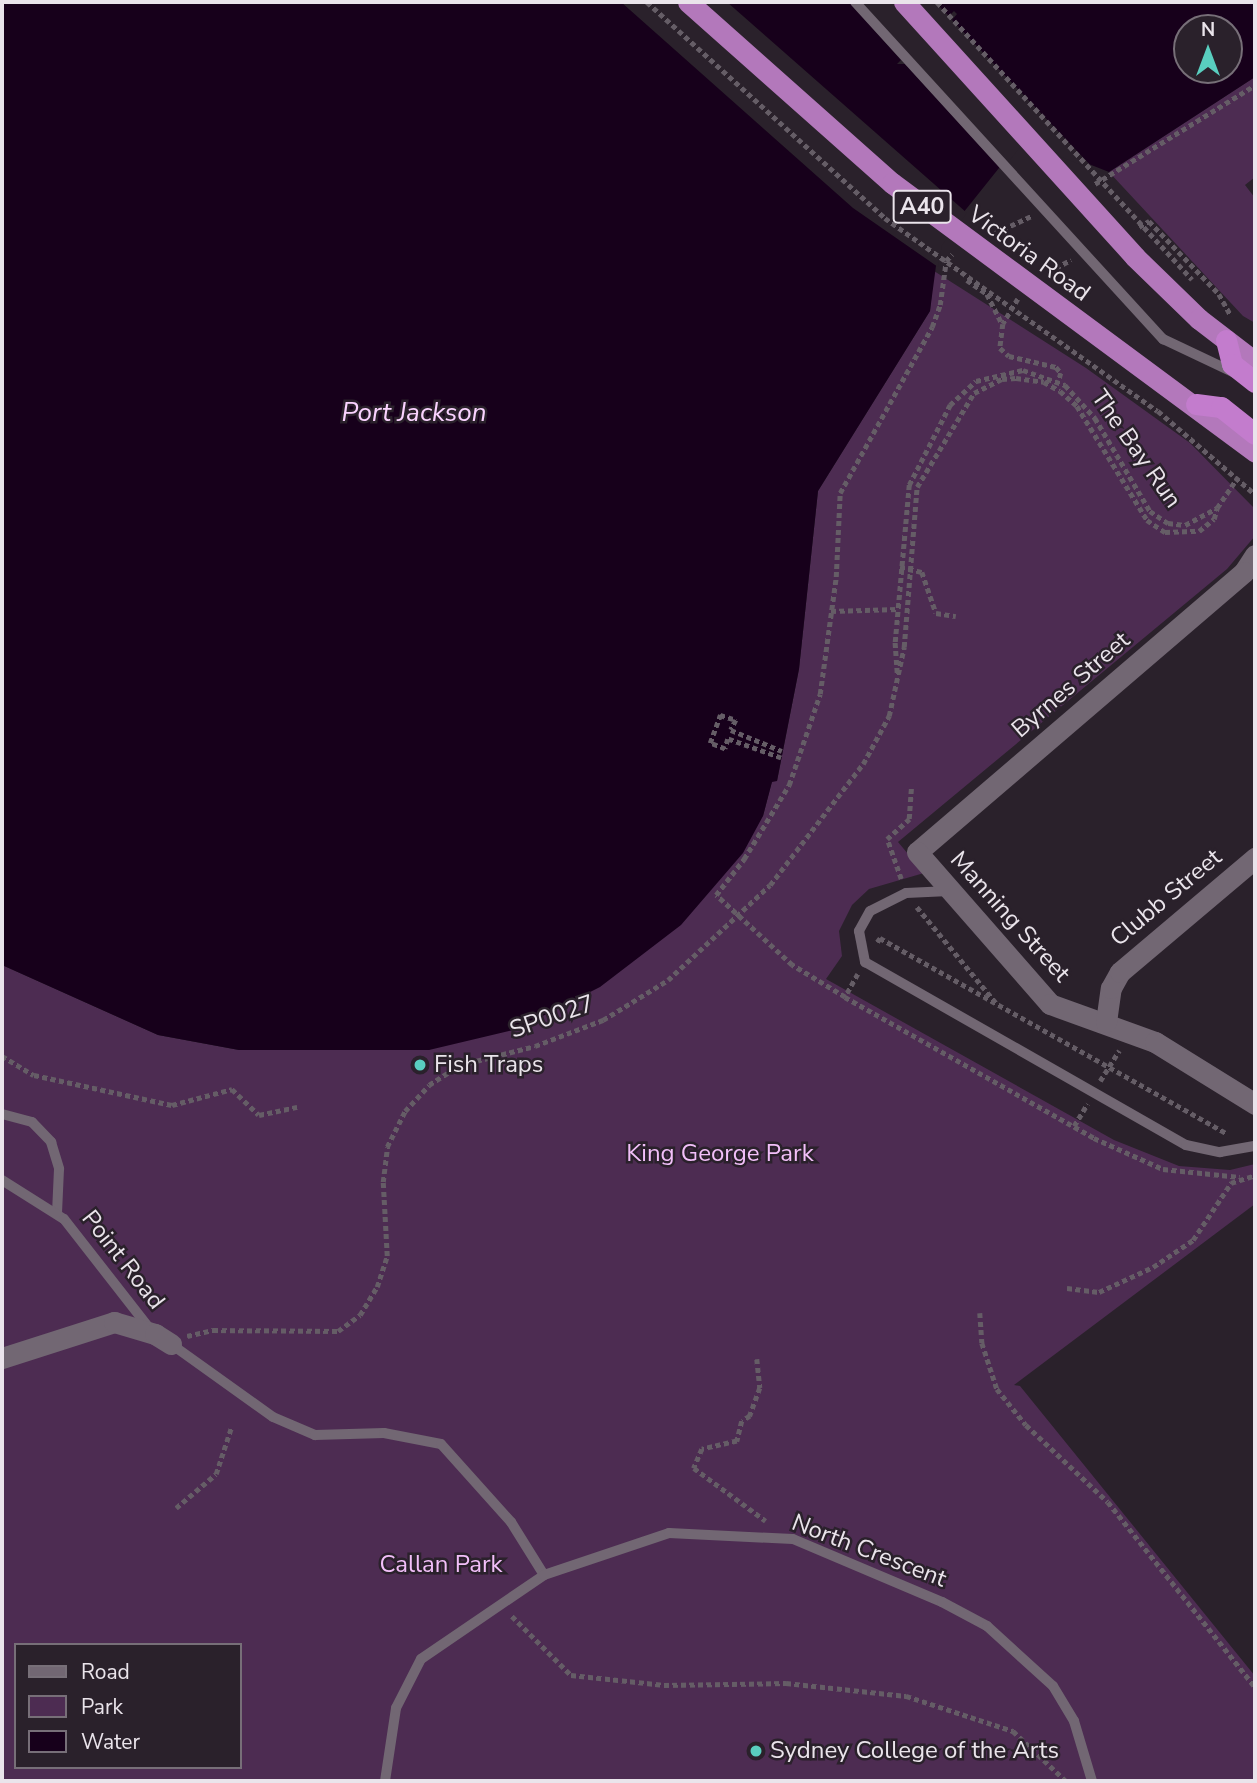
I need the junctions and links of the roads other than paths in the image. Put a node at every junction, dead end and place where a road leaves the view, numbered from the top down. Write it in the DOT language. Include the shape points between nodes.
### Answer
graph roads {
  1 [pos="688,2"];
  2 [pos="855,2"];
  3 [pos="904,2"];
  4 [pos="1254,374"];
  5 [pos="1196,404"];
  6 [pos="1255,434"];
  7 [pos="1255,452"];
  8 [pos="1255,555"];
  9 [pos="917,852"];
  10 [pos="1255,858"];
  11 [pos="950,891"];
  12 [pos="1106,1022"];
  13 [pos="1255,1104"];
  14 [pos="2,1114"];
  15 [pos="1255,1146"];
  16 [pos="2,1180"];
  17 [pos="57,1213"];
  18 [pos="163,1339"];
  19 [pos="2,1358"];
  20 [pos="544,1575"];
  21 [pos="385,1781"];
  22 [pos="1092,1781"];
  1 -- 5 [label="highway, Victoria Road / A40" via="902,191 1007,272"];
  2 -- 4 [label="lane" via="1163,339 1200,359"];
  3 -- 4 [label="highway" via="1135,257 1226,332 1232,364"];
  5 -- 6 [label="highway" via="1221,407"];
  5 -- 7 [label="highway, Victoria Road / A40"];
  8 -- 9 [label="street, Byrnes Street" via="1244,572"];
  9 -- 11 [label="street, Manning Street"];
  10 -- 12 [label="street, Clubb Street" via="1120,972 1111,988"];
  11 -- 12 [label="street, Manning Street" via="1042,997 1069,1012"];
  11 -- 15 [label="lane" via="906,893 870,912 859,931 865,962 1195,1149 1220,1152"];
  12 -- 13 [label="street, Manning Street" via="1182,1057"];
  14 -- 17 [label="lane, Point Road" via="32,1122 51,1142 60,1169"];
  16 -- 17 [label="lane, Point Road"];
  17 -- 18 [label="lane, Point Road"];
  18 -- 19 [label="street" via="114,1322"];
  18 -- 20 [label="lane, Point Road" via="273,1417 314,1435 384,1433 441,1444 511,1522"];
  20 -- 21 [label="lane, North Crescent" via="421,1659 396,1708"];
  20 -- 22 [label="lane, North Crescent" via="669,1533 793,1539 942,1602 1006,1641 1053,1686 1074,1721"];
}
